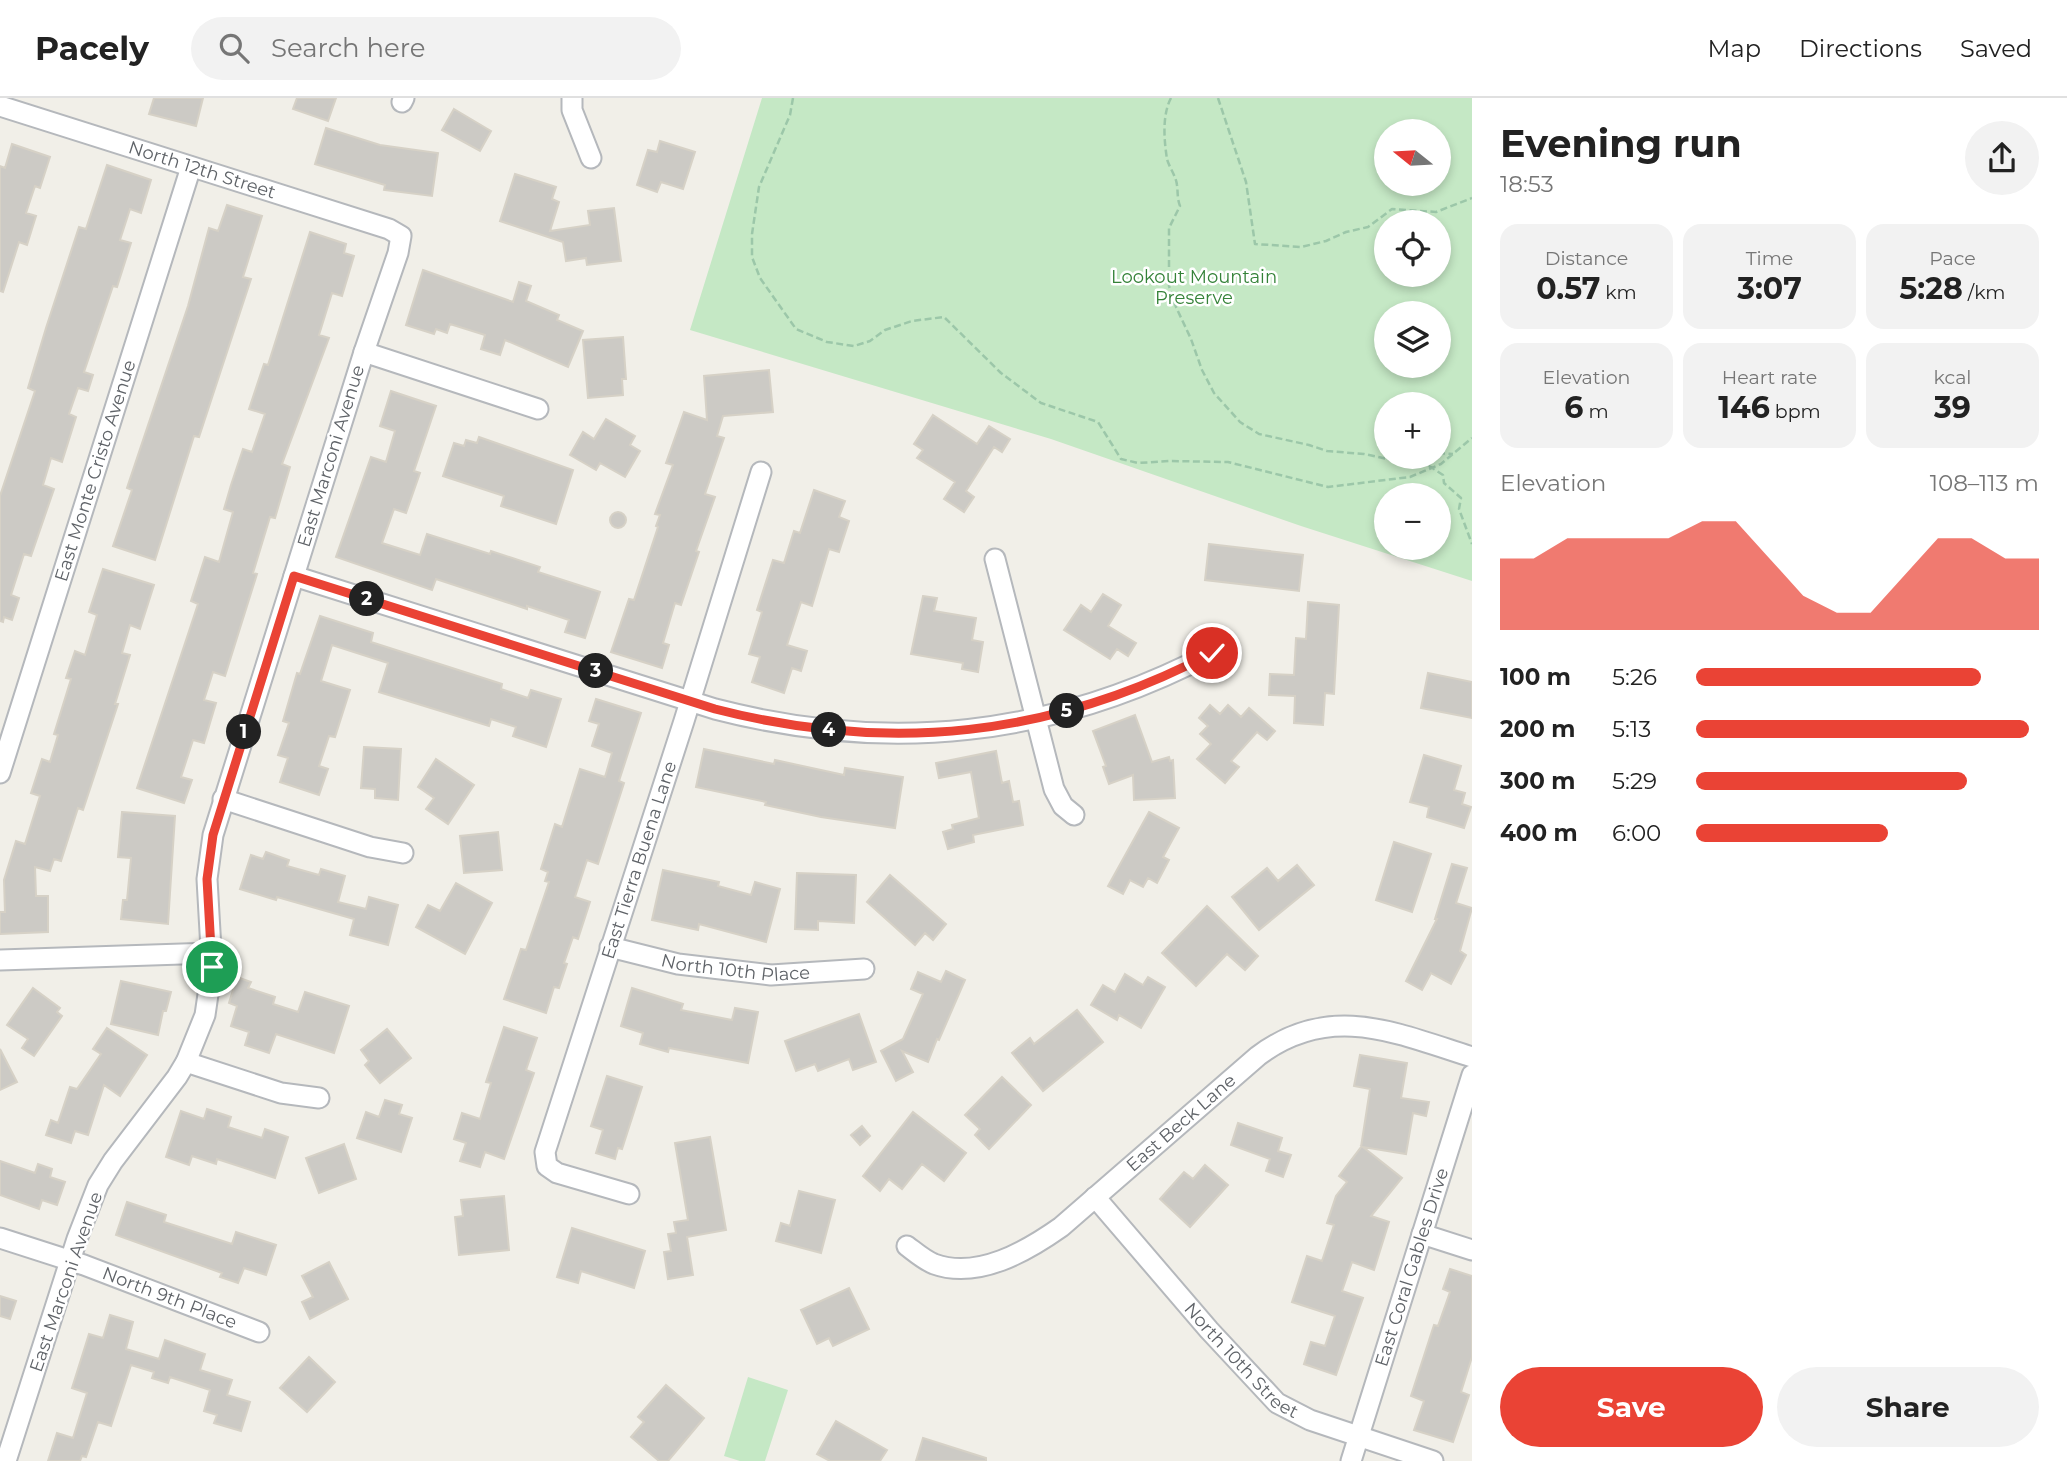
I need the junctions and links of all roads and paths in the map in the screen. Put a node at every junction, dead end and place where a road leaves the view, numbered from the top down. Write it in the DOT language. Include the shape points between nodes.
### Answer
graph roads {
  1 [pos="572,98"];
  2 [pos="793,98"];
  3 [pos="1171,98"];
  4 [pos="1218,98"];
  5 [pos="0,106"];
  6 [pos="591,158"];
  7 [pos="191,167"];
  8 [pos="1472,198"];
  9 [pos="401,236"];
  10 [pos="364,352"];
  11 [pos="538,409"];
  12 [pos="1472,438"];
  13 [pos="1453,454"];
  14 [pos="1374,456"];
  15 [pos="1429,469"];
  16 [pos="1433,469"];
  17 [pos="761,472"];
  18 [pos="1472,544"];
  19 [pos="995,559"];
  20 [pos="294,576"];
  21 [pos="1212,653"];
  22 [pos="690,700"];
  23 [pos="1035,719"];
  24 [pos="0,773"];
  25 [pos="223,799"];
  26 [pos="1074,815"];
  27 [pos="403,853"];
  28 [pos="610,947"];
  29 [pos="212,953"];
  30 [pos="0,960"];
  31 [pos="864,970"];
  32 [pos="1472,1058"];
  33 [pos="186,1062"];
  34 [pos="1472,1075"];
  35 [pos="319,1098"];
  36 [pos="629,1194"];
  37 [pos="1095,1197"];
  38 [pos="1422,1234"];
  39 [pos="0,1238"];
  40 [pos="907,1245"];
  41 [pos="1472,1250"];
  42 [pos="71,1260"];
  43 [pos="259,1332"];
  44 [pos="1359,1436"];
  45 [pos="6,1461"];
  46 [pos="1351,1461"];
  47 [pos="1433,1461"];
  1 -- 6 [label="street" via="572,110"];
  2 -- 15 [label="path" via="759,187 752,257 760,278 796,329 827,342 854,346 912,321 944,317 979,354 1041,403 1098,422 1121,459 1138,463 1228,462 1328,487 1410,477"];
  3 -- 14 [label="path" via="1165,129 1167,160 1178,186 1180,206 1169,228 1169,285 1214,393 1240,422 1259,434 1327,451"];
  4 -- 8 [label="path" via="1246,182 1255,244 1301,247 1368,227 1392,209 1436,212"];
  5 -- 7 [label="street, North 12th Street"];
  7 -- 9 [label="street, North 12th Street"];
  7 -- 24 [label="street, East Monte Cristo Avenue"];
  9 -- 10 [label="street, East Marconi Avenue"];
  10 -- 11 [label="street"];
  10 -- 20 [label="street, East Marconi Avenue"];
  12 -- 13 [label="path"];
  16 -- 18 [label="path" via="1461,498 1459,509"];
  17 -- 22 [label="street, East Tierra Buena Lane"];
  19 -- 23 [label="street"];
  20 -- 22 [label="street"];
  20 -- 25 [label="street, East Marconi Avenue"];
  21 -- 23 [label="street" via="1136,689"];
  22 -- 23 [label="street" via="759,720 858,733 972,730"];
  22 -- 28 [label="street, East Tierra Buena Lane"];
  23 -- 26 [label="street" via="1054,789"];
  25 -- 27 [label="street" via="370,847"];
  25 -- 29 [label="street, East Marconi Avenue" via="207,879"];
  28 -- 31 [label="street, North 10th Place" via="678,964 771,975"];
  28 -- 36 [label="street, East Tierra Buena Lane" via="545,1152 547,1166 557,1173"];
  29 -- 30 [label="street"];
  29 -- 33 [label="street, East Marconi Avenue" via="205,1015"];
  32 -- 37 [label="street, East Beck Lane" via="1371,1026 1317,1027 1296,1034 1251,1062"];
  33 -- 35 [label="street" via="281,1093"];
  33 -- 42 [label="street, East Marconi Avenue" via="98,1185"];
  34 -- 38 [label="street, East Coral Gables Drive"];
  37 -- 40 [label="street, East Beck Lane" via="1035,1245 978,1266 933,1263"];
  37 -- 44 [label="street, North 10th Street" via="1277,1403"];
  38 -- 41 [label="street"];
  38 -- 44 [label="street, East Coral Gables Drive"];
  39 -- 42 [label="street, North 9th Place"];
  42 -- 43 [label="street, North 9th Place"];
  42 -- 45 [label="street, East Marconi Avenue"];
  44 -- 46 [label="street, East Coral Gables Drive"];
  44 -- 47 [label="street, North 10th Street"];
}
